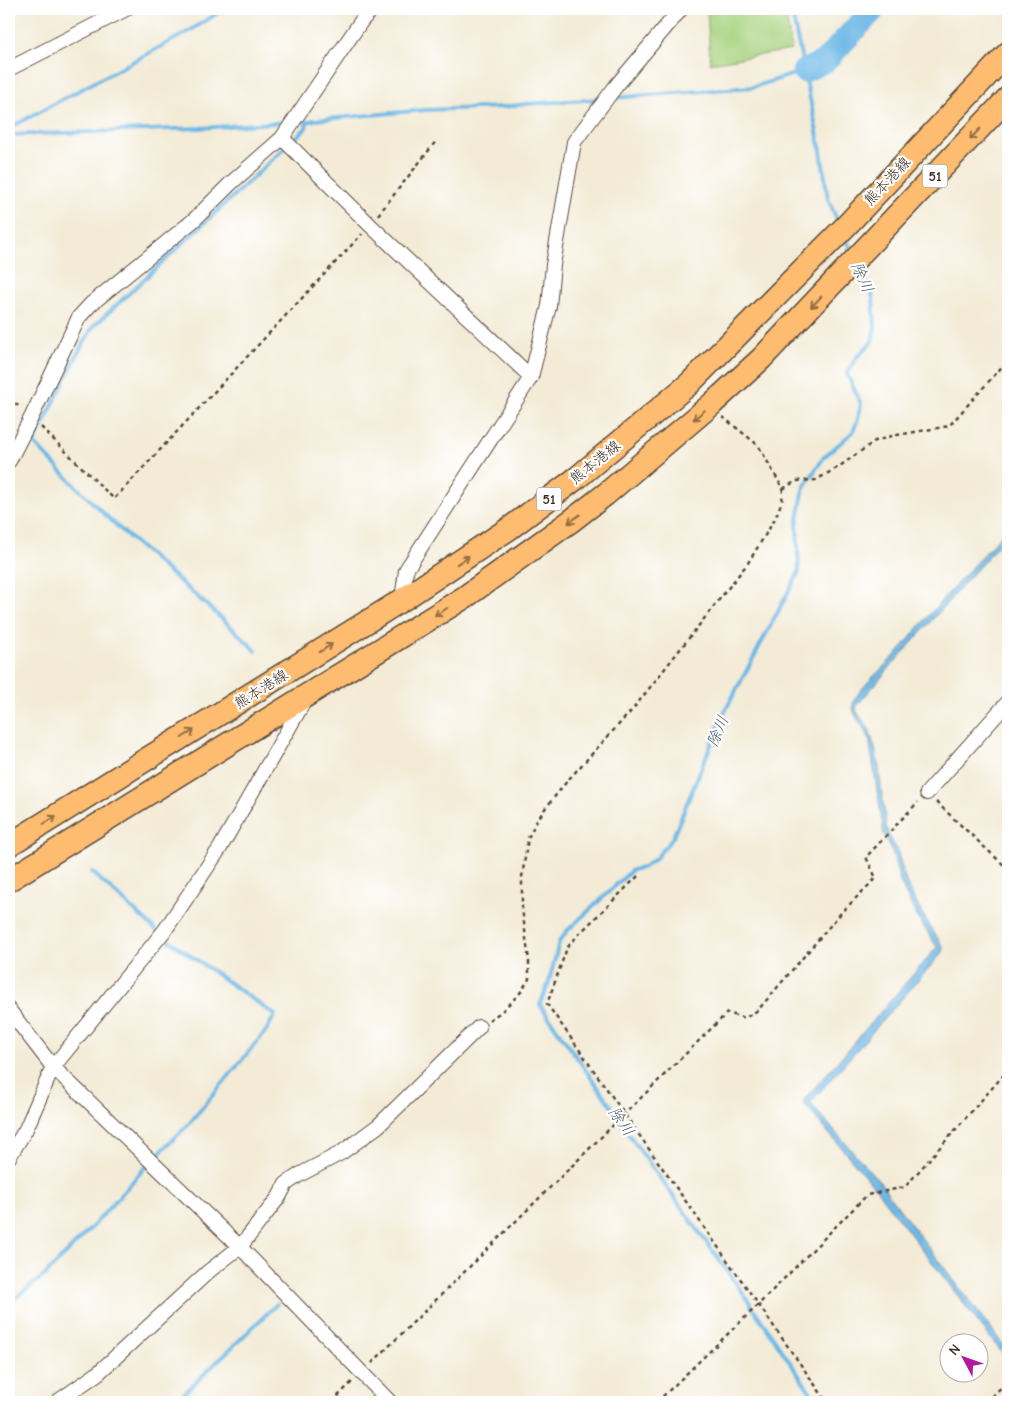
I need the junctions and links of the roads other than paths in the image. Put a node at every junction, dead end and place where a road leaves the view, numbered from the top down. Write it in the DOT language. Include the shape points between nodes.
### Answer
graph roads {
  1 [pos="126,9"];
  2 [pos="372,9"];
  3 [pos="681,9"];
  4 [pos="1008,53"];
  5 [pos="9,69"];
  6 [pos="1008,98"];
  7 [pos="282,138"];
  8 [pos="742,329"];
  9 [pos="767,352"];
  10 [pos="531,377"];
  11 [pos="9,461"];
  12 [pos="402,600"];
  13 [pos="308,696"];
  14 [pos="1008,702"];
  15 [pos="927,793"];
  16 [pos="9,845"];
  17 [pos="9,880"];
  18 [pos="9,1010"];
  19 [pos="480,1027"];
  20 [pos="53,1067"];
  21 [pos="9,1157"];
  22 [pos="240,1247"];
  23 [pos="57,1402"];
  24 [pos="390,1402"];
  1 -- 5 [label="street"];
  2 -- 7 [label="street"];
  3 -- 10 [label="street" via="574,142 549,306"];
  4 -- 8 [label="main road, 熊本港線 / 51" via="846,226"];
  6 -- 9 [label="main road, 熊本港線 / 51, one-way"];
  7 -- 10 [label="street"];
  7 -- 11 [label="street" via="194,220 79,317"];
  8 -- 9 [label="main road"];
  12 -- 8 [label="main road, 熊本港線 / 51, one-way" via="510,528 578,477 690,384"];
  9 -- 13 [label="main road, 熊本港線 / 51, one-way" via="712,404 571,521 465,597"];
  10 -- 12 [label="street" via="406,570"];
  16 -- 12 [label="main road, 熊本港線 / 51, one-way"];
  13 -- 17 [label="main road, 熊本港線 / 51"];
  13 -- 20 [label="street" via="220,848 164,930"];
  14 -- 15 [label="street"];
  18 -- 20 [label="street"];
  19 -- 22 [label="street" via="378,1126 341,1153 286,1184"];
  20 -- 21 [label="street" via="26,1128"];
  20 -- 22 [label="street"];
  22 -- 23 [label="street" via="209,1271 97,1374"];
  22 -- 24 [label="street"];
}
